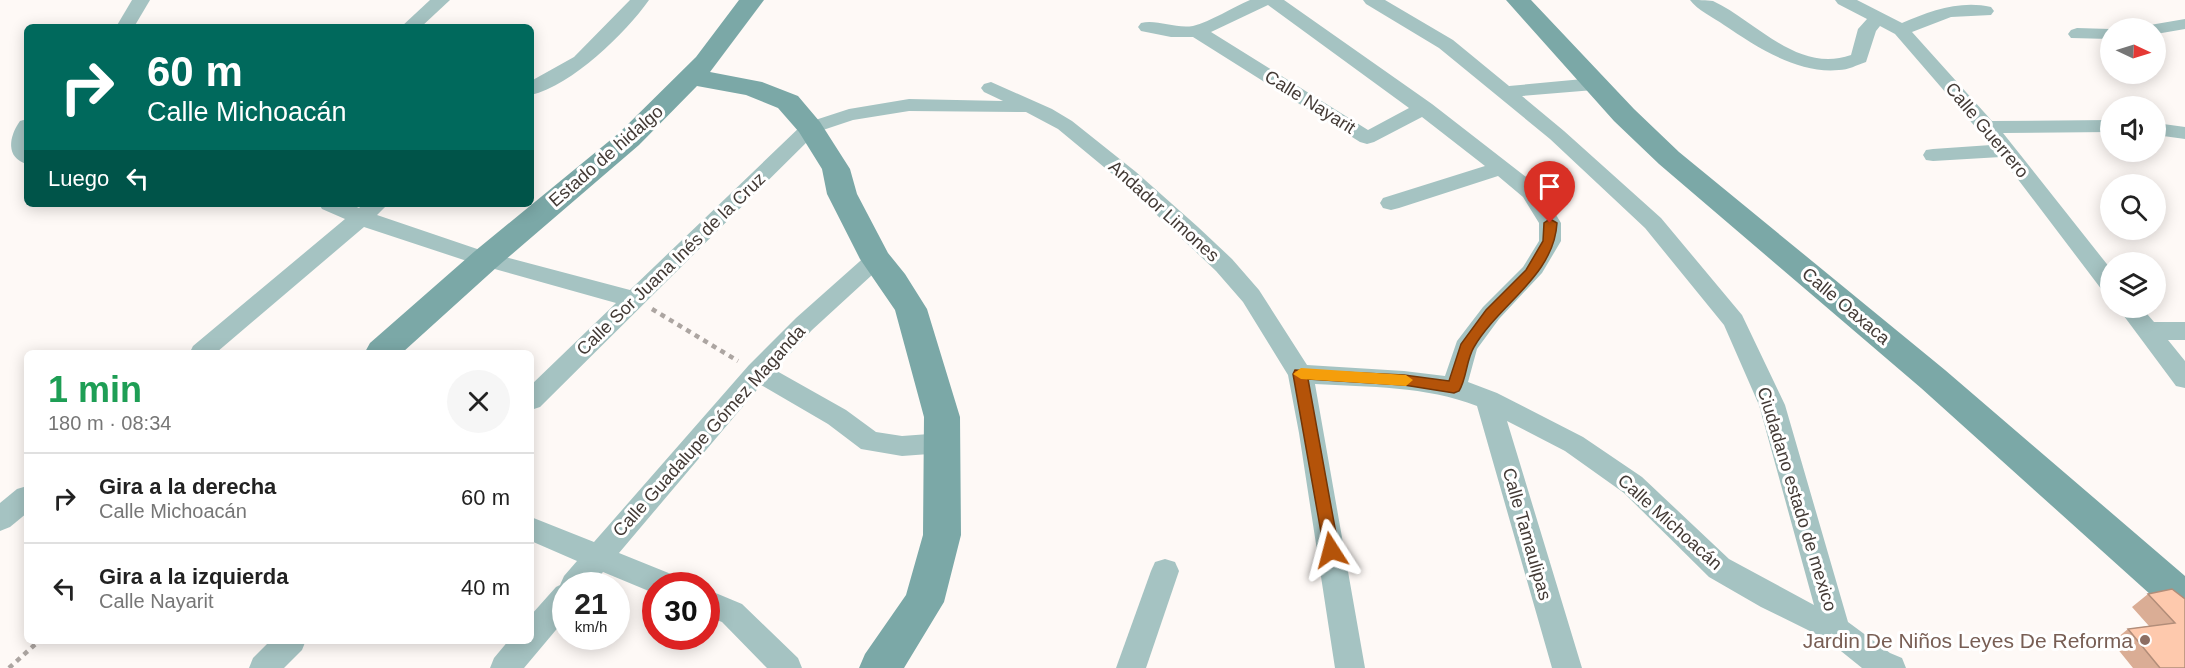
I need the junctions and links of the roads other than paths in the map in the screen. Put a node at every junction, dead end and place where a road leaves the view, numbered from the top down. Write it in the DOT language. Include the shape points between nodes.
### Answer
graph roads {
  1 [pos="141,0"];
  2 [pos="441,0"];
  3 [pos="640,0"];
  4 [pos="752,0"];
  5 [pos="1220,0"];
  6 [pos="1264,0"];
  7 [pos="1272,0"];
  8 [pos="1372,0"];
  9 [pos="1518,0"];
  10 [pos="1699,0"];
  11 [pos="1844,0"];
  12 [pos="1239,11"];
  13 [pos="1985,11"];
  14 [pos="1879,18"];
  15 [pos="127,24"];
  16 [pos="413,24"];
  17 [pos="2185,24"];
  18 [pos="1147,27"];
  19 [pos="2166,27"];
  20 [pos="1901,30"];
  21 [pos="1197,31"];
  22 [pos="2077,34"];
  23 [pos="2100,34"];
  24 [pos="693,77"];
  25 [pos="1594,84"];
  26 [pos="534,87"];
  27 [pos="991,88"];
  28 [pos="1506,92"];
  29 [pos="1030,108"];
  30 [pos="1425,108"];
  31 [pos="2100,126"];
  32 [pos="1987,127"];
  33 [pos="810,128"];
  34 [pos="2166,130"];
  35 [pos="24,132"];
  36 [pos="2185,133"];
  37 [pos="2007,150"];
  38 [pos="1933,155"];
  39 [pos="24,156"];
  40 [pos="1501,168"];
  41 [pos="1391,203"];
  42 [pos="347,207"];
  43 [pos="369,211"];
  44 [pos="486,259"];
  45 [pos="876,259"];
  46 [pos="2100,271"];
  47 [pos="636,300"];
  48 [pos="2137,318"];
  49 [pos="2147,331"];
  50 [pos="2185,331"];
  51 [pos="204,350"];
  52 [pos="384,350"];
  53 [pos="758,372"];
  54 [pos="1300,374"];
  55 [pos="2185,379"];
  56 [pos="1454,387"];
  57 [pos="534,397"];
  58 [pos="1488,400"];
  59 [pos="943,442"];
  60 [pos="24,499"];
  61 [pos="0,519"];
  62 [pos="534,530"];
  63 [pos="598,556"];
  64 [pos="1165,571"];
  65 [pos="585,572"];
  66 [pos="642,575"];
  67 [pos="2185,602"];
  68 [pos="720,608"];
  69 [pos="552,612"];
  70 [pos="1836,630"];
  71 [pos="534,633"];
  72 [pos="287,644"];
  73 [pos="525,644"];
  74 [pos="264,668"];
  75 [pos="505,668"];
  76 [pos="787,668"];
  77 [pos="880,668"];
  78 [pos="1131,668"];
  79 [pos="1350,668"];
  80 [pos="1567,668"];
  81 [pos="1891,668"];
  1 -- 15 [label="street"];
  2 -- 16 [label="street"];
  3 -- 26 [label="street" via="581,61"];
  4 -- 24 [label="street, Estado de hidalgo"];
  5 -- 12 [label="street"];
  6 -- 12 [label="street"];
  7 -- 30 [label="street"];
  8 -- 28 [label="street, Ciudadano estado de mexico" via="1446,44"];
  9 -- 25 [label="street, Calle Oaxaca"];
  10 -- 14 [label="street" via="1780,51 1823,65 1848,64 1859,57 1867,29"];
  11 -- 14 [label="street, Calle Guerrero"];
  12 -- 21 [label="street"];
  13 -- 20 [label="street" via="1946,11"];
  14 -- 20 [label="street, Calle Guerrero"];
  17 -- 19 [label="street"];
  18 -- 21 [label="street" via="1171,32"];
  20 -- 32 [label="street, Calle Guerrero"];
  21 -- 30 [label="street, Calle Nayarit" via="1367,138"];
  22 -- 23 [label="street"];
  24 -- 33 [label="street" via="753,88 788,102"];
  24 -- 44 [label="street, Estado de hidalgo" via="629,139"];
  25 -- 28 [label="street"];
  25 -- 67 [label="street, Calle Oaxaca" via="1669,158 1933,379"];
  27 -- 29 [label="street, Andador Limones"];
  28 -- 70 [label="street, Ciudadano estado de mexico" via="1653,223 1734,321 1772,405"];
  29 -- 33 [label="street" via="909,105 849,115"];
  29 -- 54 [label="street, Andador Limones" via="1045,113 1074,133 1129,177 1224,265 1251,296"];
  30 -- 40 [label="street"];
  31 -- 32 [label="street"];
  32 -- 37 [label="street, Calle Guerrero"];
  33 -- 45 [label="street" via="836,169 842,194"];
  33 -- 47 [label="street, Calle Sor Juana Inés de la Cruz"];
  34 -- 36 [label="street"];
  35 -- 39 [label="street"];
  37 -- 38 [label="street"];
  37 -- 46 [label="street, Calle Guerrero"];
  40 -- 41 [label="street"];
  40 -- 56 [label="street" via="1531,192 1550,223 1550,241 1531,273 1466,347"];
  42 -- 43 [label="street"];
  43 -- 44 [label="street"];
  43 -- 51 [label="street"];
  44 -- 47 [label="street"];
  44 -- 52 [label="street, Estado de hidalgo"];
  45 -- 53 [label="street, Calle Guadalupe Gómez Maganda"];
  45 -- 59 [label="street" via="911,309 942,417"];
  47 -- 57 [label="street, Calle Sor Juana Inés de la Cruz"];
  48 -- 49 [label="street"];
  49 -- 50 [label="street"];
  49 -- 55 [label="street"];
  53 -- 59 [label="street" via="837,417 870,442 902,446"];
  53 -- 63 [label="street, Calle Guadalupe Gómez Maganda"];
  54 -- 56 [label="street, Calle Michoacán"];
  54 -- 79 [label="street"];
  56 -- 58 [label="street, Calle Michoacán"];
  58 -- 70 [label="street, Calle Michoacán" via="1574,444 1633,485 1719,568"];
  58 -- 80 [label="street, Calle Tamaulipas"];
  59 -- 77 [label="street" via="942,535 924,602"];
  60 -- 61 [label="street"];
  62 -- 63 [label="street"];
  63 -- 65 [label="street, Calle Guadalupe Gómez Maganda"];
  63 -- 66 [label="street"];
  64 -- 78 [label="street"];
  68 -- 76 [label="street" via="732,613"];
  69 -- 71 [label="street"];
  70 -- 81 [label="street, Calle Michoacán"];
  72 -- 74 [label="street"];
  73 -- 75 [label="street"];
}
